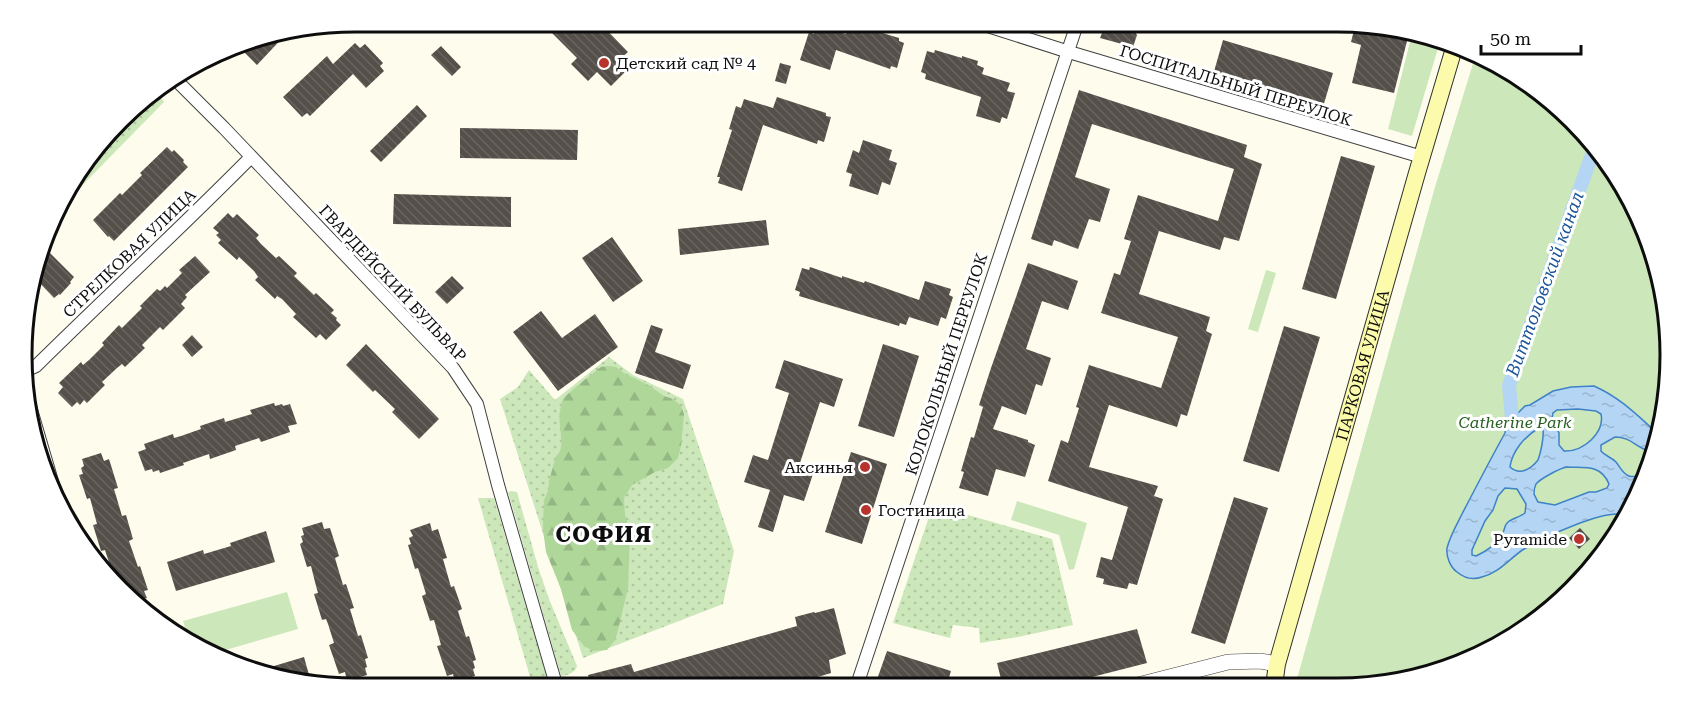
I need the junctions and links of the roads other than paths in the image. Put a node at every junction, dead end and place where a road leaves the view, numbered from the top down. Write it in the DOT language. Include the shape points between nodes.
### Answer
graph roads {
  1 [pos="1006,32"];
  2 [pos="1075,32"];
  3 [pos="1069,52"];
  4 [pos="1453,53"];
  5 [pos="179,83"];
  6 [pos="251,157"];
  7 [pos="1422,157"];
  8 [pos="32,368"];
  9 [pos="1277,664"];
  10 [pos="554,678"];
  11 [pos="859,678"];
  12 [pos="1165,678"];
  13 [pos="1275,678"];
  1 -- 3 [label="street, ГОСПИТАЛЬНЫЙ ПЕРЕУЛОК"];
  2 -- 3 [label="street, КОЛОКОЛЬНЫЙ ПЕРЕУЛОК"];
  3 -- 7 [label="street, ГОСПИТАЛЬНЫЙ ПЕРЕУЛОК"];
  3 -- 11 [label="street, КОЛОКОЛЬНЫЙ ПЕРЕУЛОК"];
  4 -- 7 [label="main road, ПАРКОВАЯ УЛИЦА"];
  5 -- 6 [label="street, ГВАРДЕЙСКИЙ БУЛЬВАР"];
  6 -- 8 [label="street, СТРЕЛКОВАЯ УЛИЦА"];
  6 -- 10 [label="street, ГВАРДЕЙСКИЙ БУЛЬВАР" via="453,368 477,404"];
  7 -- 9 [label="main road, ПАРКОВАЯ УЛИЦА"];
  9 -- 12 [label="street" via="1228,662"];
  9 -- 13 [label="main road, ПАРКОВАЯ УЛИЦА"];
}
